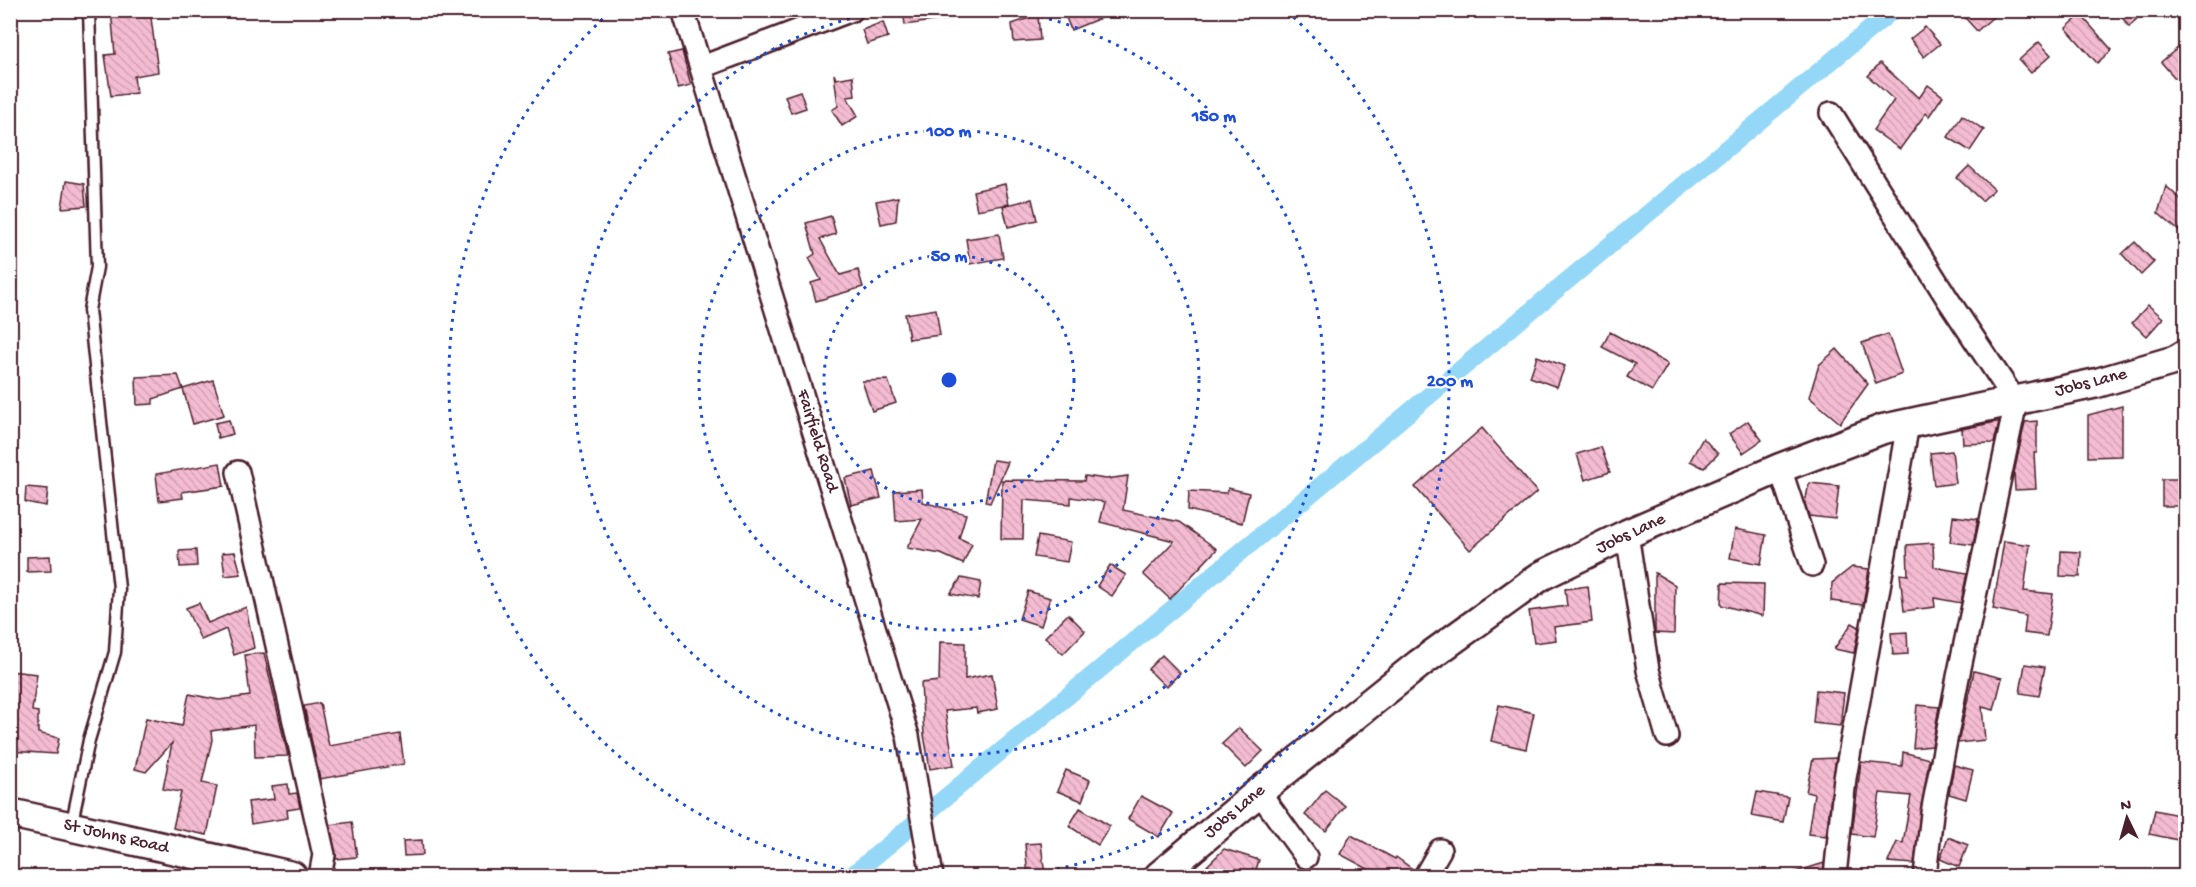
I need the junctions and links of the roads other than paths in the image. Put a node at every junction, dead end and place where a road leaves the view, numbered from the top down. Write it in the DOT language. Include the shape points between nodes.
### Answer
graph roads {
  1 [pos="89,10"];
  2 [pos="683,10"];
  3 [pos="852,10"];
  4 [pos="702,67"];
  5 [pos="1831,113"];
  6 [pos="2186,354"];
  7 [pos="2016,402"];
  8 [pos="1908,424"];
  9 [pos="1780,468"];
  10 [pos="238,472"];
  11 [pos="1627,534"];
  12 [pos="1812,565"];
  13 [pos="1667,736"];
  14 [pos="1258,792"];
  15 [pos="10,813"];
  16 [pos="70,827"];
  17 [pos="1440,850"];
  18 [pos="1306,857"];
  19 [pos="292,876"];
  20 [pos="320,876"];
  21 [pos="932,876"];
  22 [pos="1159,876"];
  23 [pos="1425,876"];
  24 [pos="1835,876"];
  25 [pos="1925,876"];
  1 -- 16 [label="lane" via="97,267 89,310 119,588 116,652 89,740"];
  2 -- 4 [label="street, Fairfield Road"];
  3 -- 4 [label="street"];
  4 -- 21 [label="street, Fairfield Road" via="908,736"];
  5 -- 7 [label="street"];
  6 -- 7 [label="street, Jobs Lane" via="2097,383"];
  7 -- 8 [label="street, Jobs Lane"];
  7 -- 25 [label="street" via="1958,677 1932,813"];
  8 -- 9 [label="street, Jobs Lane" via="1883,429"];
  8 -- 24 [label="street" via="1845,778"];
  9 -- 11 [label="street, Jobs Lane"];
  9 -- 12 [label="street"];
  10 -- 20 [label="street" via="324,855"];
  11 -- 13 [label="street" via="1648,670"];
  11 -- 14 [label="street, Jobs Lane" via="1541,576 1419,664"];
  14 -- 18 [label="street"];
  14 -- 22 [label="street, Jobs Lane"];
  15 -- 16 [label="street, St Johns Road"];
  16 -- 19 [label="street, St Johns Road"];
  17 -- 23 [label="street"];
}
